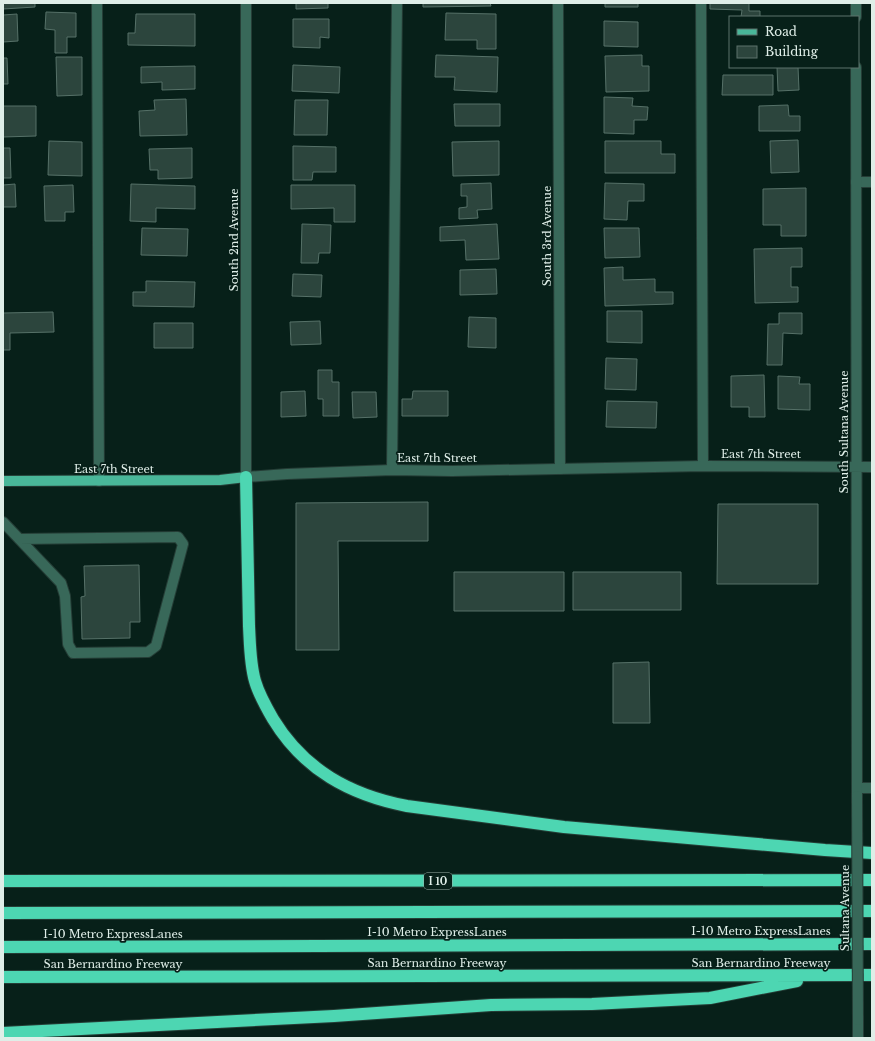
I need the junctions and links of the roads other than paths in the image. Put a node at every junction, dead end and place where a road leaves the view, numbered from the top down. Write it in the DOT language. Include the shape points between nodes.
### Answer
graph roads {
  1 [pos="97,3"];
  2 [pos="246,3"];
  3 [pos="397,3"];
  4 [pos="558,3"];
  5 [pos="702,3"];
  6 [pos="856,3"];
  7 [pos="856,16"];
  8 [pos="856,68"];
  9 [pos="856,182"];
  10 [pos="872,182"];
  11 [pos="703,466"];
  12 [pos="856,466"];
  13 [pos="872,467"];
  14 [pos="560,469"];
  15 [pos="392,470"];
  16 [pos="246,477"];
  17 [pos="3,481"];
  18 [pos="99,481"];
  19 [pos="3,522"];
  20 [pos="19,539"];
  21 [pos="872,788"];
  22 [pos="857,792"];
  23 [pos="872,853"];
  24 [pos="872,880"];
  25 [pos="3,881"];
  26 [pos="872,911"];
  27 [pos="3,913"];
  28 [pos="872,944"];
  29 [pos="3,948"];
  30 [pos="872,975"];
  31 [pos="826,976"];
  32 [pos="3,977"];
  33 [pos="3,1033"];
  34 [pos="858,1038"];
  1 -- 18 [label="street"];
  2 -- 16 [label="street, South 2nd Avenue"];
  3 -- 15 [label="street"];
  4 -- 14 [label="street, South 3rd Avenue"];
  5 -- 11 [label="street"];
  6 -- 7 [label="street"];
  8 -- 9 [label="street, South Sultana Avenue"];
  9 -- 10 [label="street"];
  9 -- 12 [label="street, South Sultana Avenue"];
  11 -- 12 [label="street, East 7th Street"];
  11 -- 14 [label="street, East 7th Street"];
  12 -- 13 [label="street, East 7th Street"];
  12 -- 22 [label="street, South Sultana Avenue"];
  14 -- 15 [label="street, East 7th Street"];
  15 -- 16 [label="street, East 7th Street"];
  16 -- 18 [label="main road, East 7th Street" via="220,480"];
  16 -- 23 [label="highway" via="249,634 255,680 260,695 281,733 304,758 331,779 370,797 407,806 564,827"];
  17 -- 18 [label="main road, East 7th Street"];
  19 -- 20 [label="street"];
  20 -- 20 [label="street" via="178,537 183,544 156,646 148,652 73,653 68,644 65,596 61,583"];
  21 -- 22 [label="street"];
  22 -- 34 [label="street, Sultana Avenue, bridge"];
  24 -- 25 [label="highway, I 10"];
  26 -- 27 [label="highway, I-10 Metro ExpressLanes"];
  28 -- 29 [label="highway, I-10 Metro ExpressLanes"];
  30 -- 31 [label="highway, San Bernardino Freeway"];
  31 -- 32 [label="highway, San Bernardino Freeway"];
  31 -- 33 [label="highway" via="710,998 592,1004 491,1005"];
}
